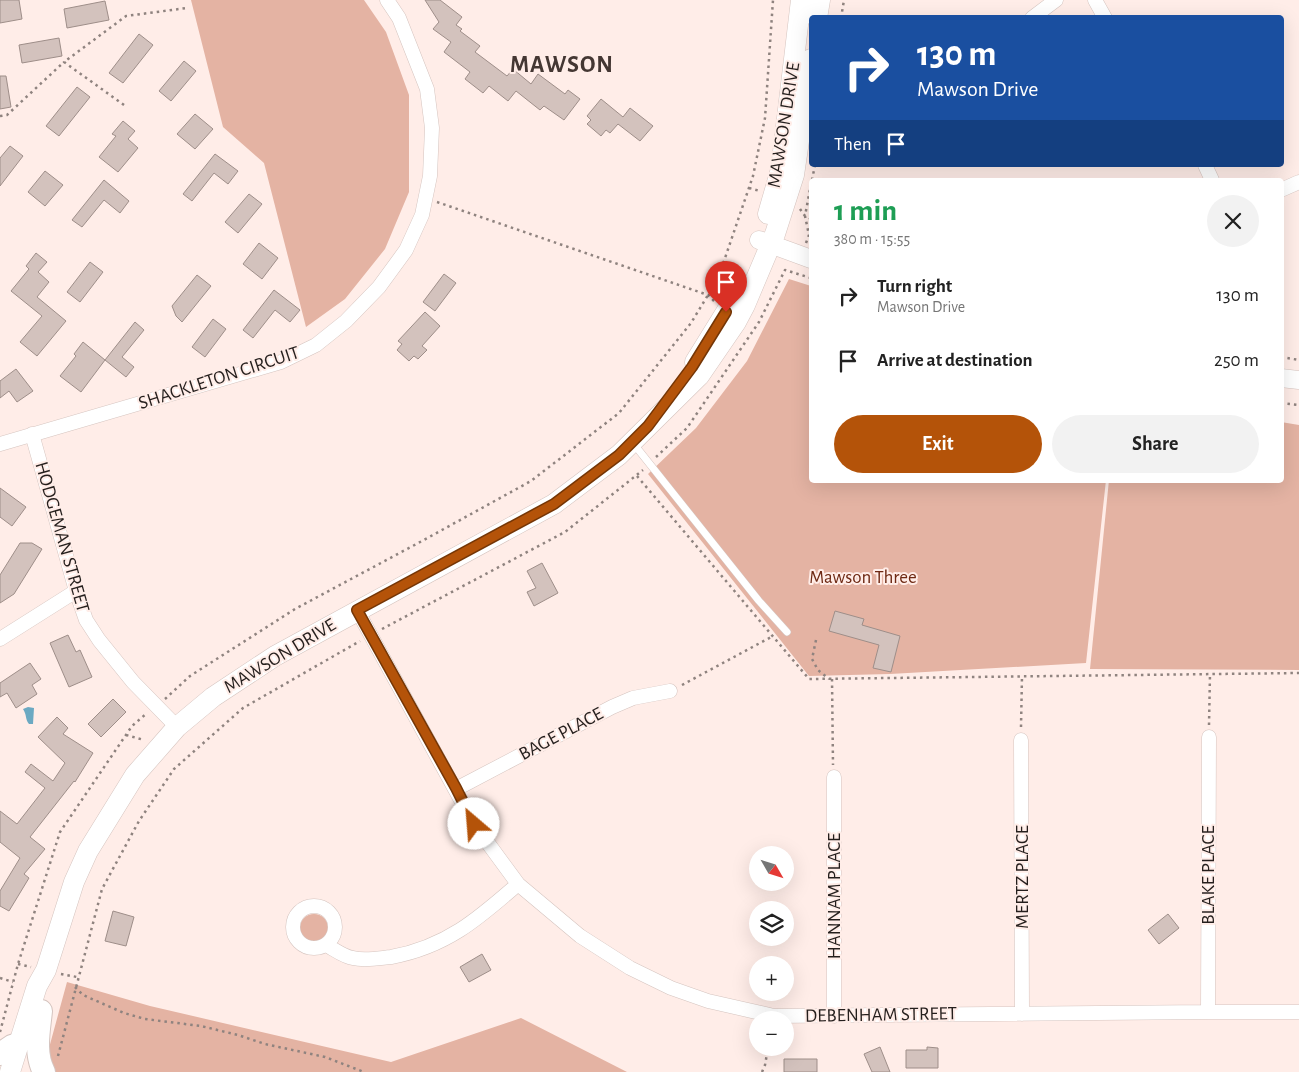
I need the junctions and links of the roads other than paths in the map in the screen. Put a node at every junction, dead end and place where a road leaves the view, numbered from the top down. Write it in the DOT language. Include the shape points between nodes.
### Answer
graph roads {
  1 [pos="387,0"];
  2 [pos="801,0"];
  3 [pos="820,0"];
  4 [pos="1056,0"];
  5 [pos="1095,0"];
  6 [pos="818,15"];
  7 [pos="1036,15"];
  8 [pos="1103,15"];
  9 [pos="809,73"];
  10 [pos="1299,182"];
  11 [pos="1284,189"];
  12 [pos="767,237"];
  13 [pos="809,242"];
  14 [pos="809,258"];
  15 [pos="1284,378"];
  16 [pos="1299,380"];
  17 [pos="32,434"];
  18 [pos="632,443"];
  19 [pos="0,444"];
  20 [pos="76,591"];
  21 [pos="357,610"];
  22 [pos="787,632"];
  23 [pos="0,639"];
  24 [pos="670,691"];
  25 [pos="177,727"];
  26 [pos="1209,737"];
  27 [pos="1021,740"];
  28 [pos="834,777"];
  29 [pos="456,788"];
  30 [pos="518,884"];
  31 [pos="326,944"];
  32 [pos="46,970"];
  33 [pos="40,1011"];
  34 [pos="1208,1012"];
  35 [pos="1299,1012"];
  36 [pos="1022,1014"];
  37 [pos="834,1016"];
  38 [pos="6,1044"];
  39 [pos="51,1064"];
  40 [pos="10,1072"];
  41 [pos="23,1072"];
  1 -- 17 [label="street, SHACKLETON CIRCUIT" via="399,18 427,89 432,128 430,176 422,215 406,250 379,287 346,322 316,345 281,362"];
  2 -- 12 [label="main road, MAWSON DRIVE" via="780,169"];
  3 -- 6 [label="main road"];
  4 -- 7 [label="street"];
  5 -- 8 [label="street"];
  9 -- 12 [label="main road, MAWSON DRIVE" via="794,175"];
  10 -- 11 [label="street"];
  12 -- 13 [label="street"];
  12 -- 14 [label="street"];
  12 -- 18 [label="main road, MAWSON DRIVE" via="745,305 721,346 699,376"];
  15 -- 16 [label="street"];
  17 -- 19 [label="street, SHACKLETON CIRCUIT"];
  17 -- 20 [label="street, HODGEMAN STREET"];
  18 -- 21 [label="main road, MAWSON DRIVE" via="554,504"];
  18 -- 22 [label="lane"];
  20 -- 23 [label="street"];
  20 -- 25 [label="street, HODGEMAN STREET" via="86,620 98,640"];
  21 -- 25 [label="main road, MAWSON DRIVE" via="275,656 213,697"];
  21 -- 29 [label="street, DEBENHAM STREET"];
  24 -- 29 [label="street, BAGE PLACE" via="633,698 612,707"];
  25 -- 32 [label="main road, MAWSON DRIVE" via="135,774 88,851 74,882"];
  26 -- 34 [label="street, BLAKE PLACE"];
  27 -- 36 [label="street, MERTZ PLACE"];
  28 -- 37 [label="street, HANNAM PLACE"];
  29 -- 30 [label="street, DEBENHAM STREET" via="474,824"];
  30 -- 31 [label="street" via="478,919 448,938 412,953 352,958"];
  30 -- 37 [label="street, DEBENHAM STREET" via="580,936 630,968 671,988 708,1001 774,1016"];
  32 -- 33 [label="main road, MAWSON DRIVE" via="46,990"];
  32 -- 38 [label="main road, MAWSON DRIVE"];
  33 -- 39 [label="main road" via="40,1065"];
  33 -- 41 [label="main road, MAWSON DRIVE"];
  34 -- 35 [label="street, DEBENHAM STREET"];
  34 -- 36 [label="street, DEBENHAM STREET"];
  36 -- 37 [label="street, DEBENHAM STREET"];
  38 -- 40 [label="main road, MAWSON DRIVE"];
}
